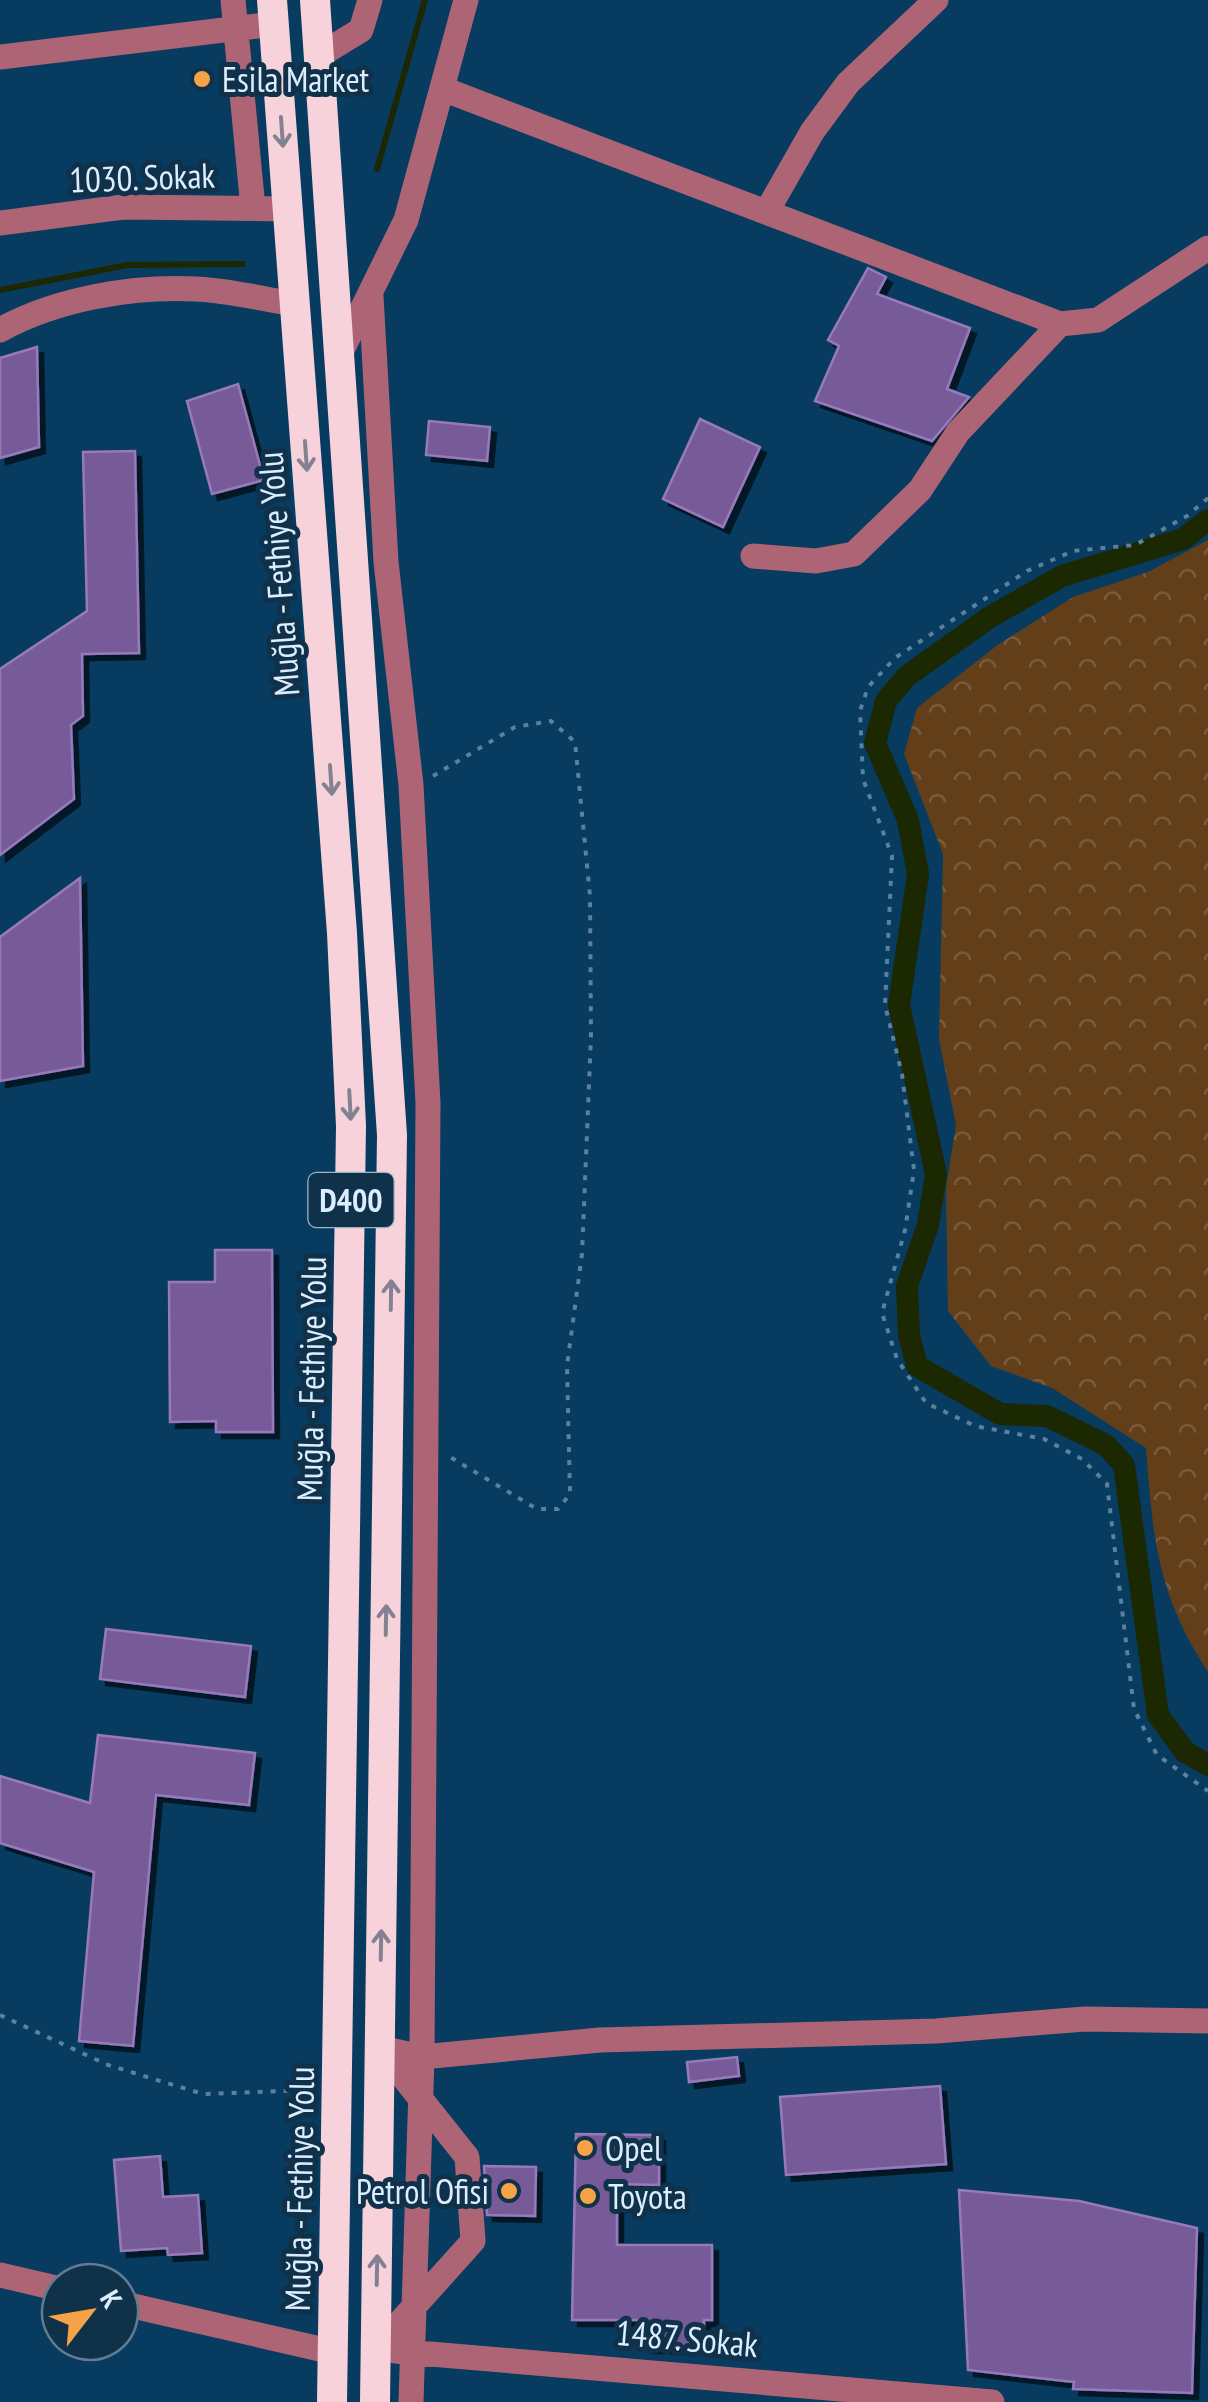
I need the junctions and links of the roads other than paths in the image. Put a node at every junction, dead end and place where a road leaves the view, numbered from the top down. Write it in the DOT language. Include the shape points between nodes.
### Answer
graph roads {
  1 [pos="233,0"];
  2 [pos="315,0"];
  3 [pos="370,0"];
  4 [pos="466,0"];
  5 [pos="936,0"];
  6 [pos="273,12"];
  7 [pos="236,27"];
  8 [pos="320,55"];
  9 [pos="0,57"];
  10 [pos="443,89"];
  11 [pos="252,208"];
  12 [pos="288,209"];
  13 [pos="767,211"];
  14 [pos="0,224"];
  15 [pos="1208,248"];
  16 [pos="371,296"];
  17 [pos="295,304"];
  18 [pos="1060,324"];
  19 [pos="0,330"];
  20 [pos="341,352"];
  21 [pos="753,556"];
  22 [pos="411,785"];
  23 [pos="372,788"];
  24 [pos="1208,2022"];
  25 [pos="380,2048"];
  26 [pos="422,2057"];
  27 [pos="421,2099"];
  28 [pos="0,2275"];
  29 [pos="40,2284"];
  30 [pos="414,2307"];
  31 [pos="140,2308"];
  32 [pos="376,2350"];
  33 [pos="333,2352"];
  34 [pos="412,2352"];
  35 [pos="833,2394"];
  36 [pos="332,2402"];
  37 [pos="375,2402"];
  38 [pos="411,2402"];
  39 [pos="992,2402"];
  1 -- 7 [label="street"];
  2 -- 8 [label="highway, D400"];
  3 -- 8 [label="street" via="362,30"];
  4 -- 10 [label="street"];
  5 -- 13 [label="street" via="848,83"];
  6 -- 7 [label="street"];
  6 -- 12 [label="highway, Muğla - Fethiye Yolu / D400, one-way"];
  7 -- 9 [label="street"];
  7 -- 11 [label="street"];
  8 -- 20 [label="highway, D400"];
  10 -- 13 [label="street"];
  10 -- 16 [label="street" via="406,220"];
  11 -- 12 [label="street, 1030. Sokak"];
  11 -- 14 [label="street, 1030. Sokak" via="122,207"];
  12 -- 17 [label="highway, Muğla - Fethiye Yolu / D400"];
  13 -- 18 [label="street"];
  15 -- 18 [label="street" via="1098,320"];
  16 -- 20 [label="street"];
  16 -- 22 [label="street" via="386,562"];
  17 -- 19 [label="street" via="195,289 97,296 26,315"];
  17 -- 33 [label="highway, Muğla - Fethiye Yolu / D400, one-way" via="351,1126"];
  18 -- 21 [label="street" via="958,432 920,490 854,554 816,561"];
  20 -- 23 [label="highway, D400"];
  22 -- 23 [label="street"];
  22 -- 26 [label="street" via="428,1103"];
  25 -- 23 [label="highway, D400, one-way" via="392,1135"];
  24 -- 26 [label="street" via="1085,2018 936,2030 600,2040"];
  25 -- 26 [label="street"];
  25 -- 27 [label="street"];
  32 -- 25 [label="highway, D400, one-way"];
  26 -- 27 [label="street"];
  27 -- 30 [label="street"];
  27 -- 30 [label="street" via="468,2157 473,2241"];
  28 -- 29 [label="street"];
  30 -- 32 [label="street"];
  30 -- 34 [label="street"];
  31 -- 33 [label="street"];
  32 -- 34 [label="street, 1487. Sokak"];
  32 -- 37 [label="highway, D400"];
  33 -- 36 [label="highway, Muğla - Fethiye Yolu / D400"];
  34 -- 35 [label="street, 1487. Sokak"];
  34 -- 38 [label="street"];
  35 -- 39 [label="street, 1487. Sokak"];
}
